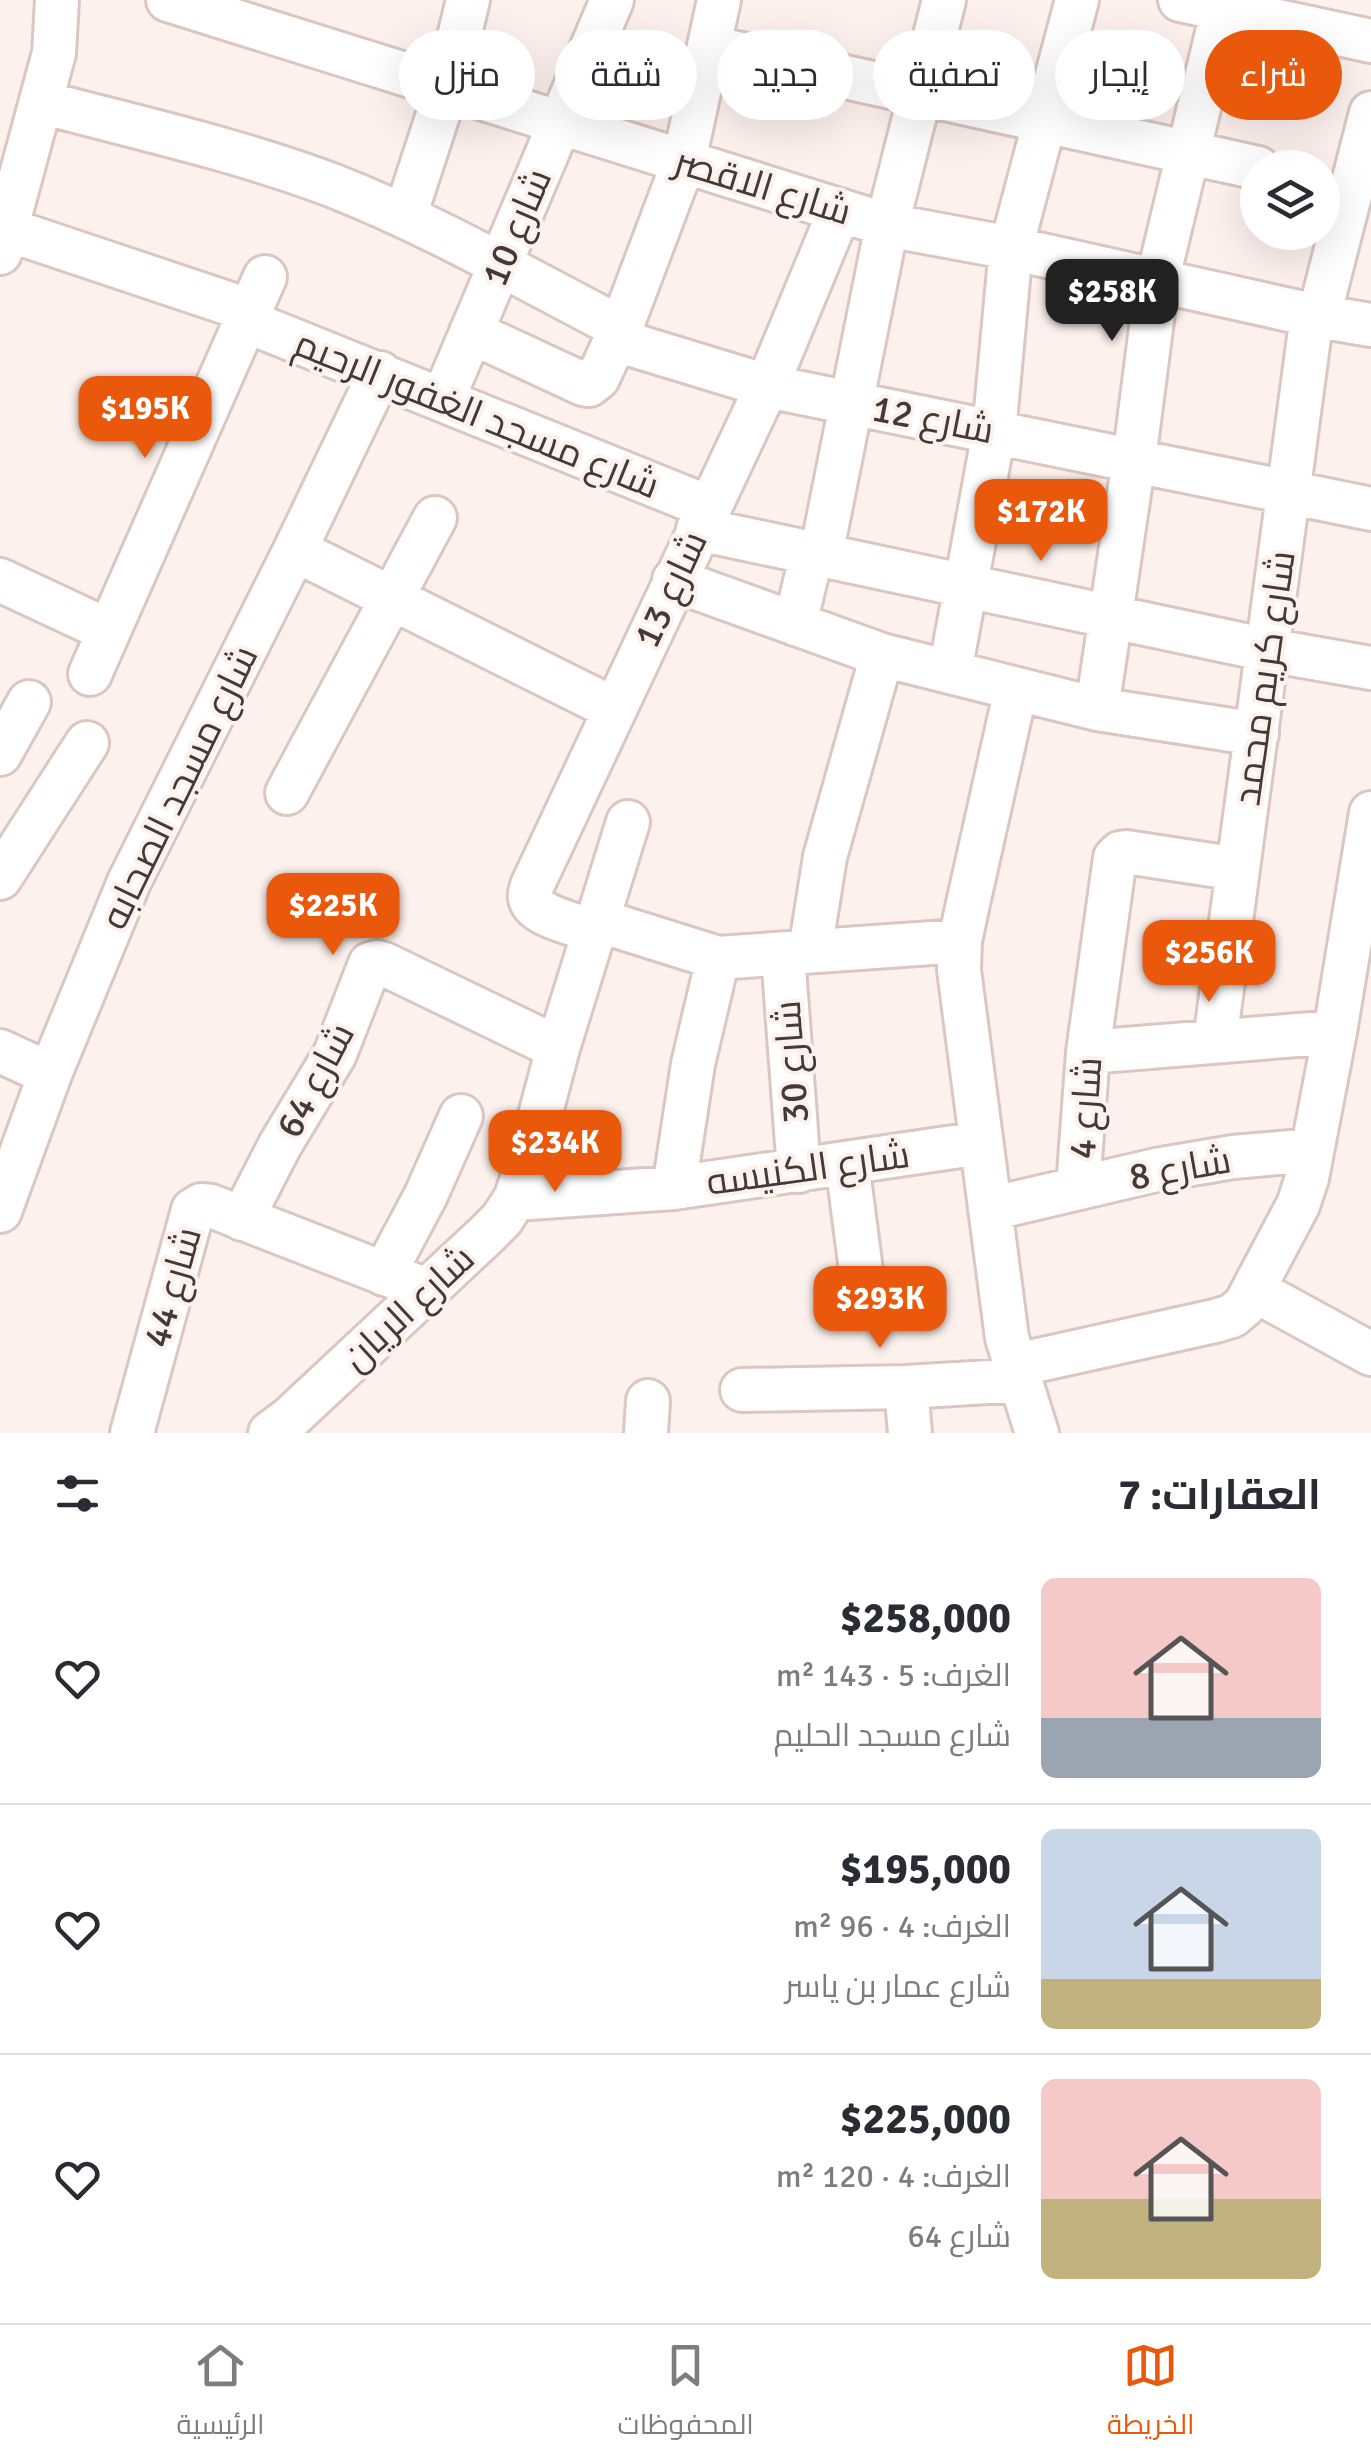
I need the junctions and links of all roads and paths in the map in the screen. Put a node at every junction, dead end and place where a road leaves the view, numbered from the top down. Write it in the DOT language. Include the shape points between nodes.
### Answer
graph roads {
  1 [pos="57,0"];
  2 [pos="168,0"];
  3 [pos="468,0"];
  4 [pos="612,0"];
  5 [pos="719,0"];
  6 [pos="944,0"];
  7 [pos="1077,0"];
  8 [pos="1180,0"];
  9 [pos="1224,5"];
  10 [pos="461,30"];
  11 [pos="936,30"];
  12 [pos="1371,41"];
  13 [pos="709,47"];
  14 [pos="399,72"];
  15 [pos="873,83"];
  16 [pos="41,102"];
  17 [pos="535,114"];
  18 [pos="1371,114"];
  19 [pos="1035,119"];
  20 [pos="436,120"];
  21 [pos="913,120"];
  22 [pos="1045,121"];
  23 [pos="560,122"];
  24 [pos="1188,152"];
  25 [pos="684,161"];
  26 [pos="1240,164"];
  27 [pos="1348,186"];
  28 [pos="840,210"];
  29 [pos="405,216"];
  30 [pos="887,224"];
  31 [pos="3,241"];
  32 [pos="1011,248"];
  33 [pos="500,266"];
  34 [pos="1157,282"];
  35 [pos="254,303"];
  36 [pos="1316,316"];
  37 [pos="1371,325"];
  38 [pos="471,332"];
  39 [pos="618,334"];
  40 [pos="380,373"];
  41 [pos="767,386"];
  42 [pos="444,399"];
  43 [pos="852,403"];
  44 [pos="994,432"];
  45 [pos="1134,460"];
  46 [pos="1288,492"];
  47 [pos="1371,509"];
  48 [pos="435,518"];
  49 [pos="703,518"];
  50 [pos="295,550"];
  51 [pos="816,554"];
  52 [pos="0,580"];
  53 [pos="674,580"];
  54 [pos="966,586"];
  55 [pos="392,598"];
  56 [pos="1111,616"];
  57 [pos="795,624"];
  58 [pos="109,631"];
  59 [pos="1268,650"];
  60 [pos="882,656"];
  61 [pos="1371,668"];
  62 [pos="950,672"];
  63 [pos="90,674"];
  64 [pos="1016,689"];
  65 [pos="29,702"];
  66 [pos="614,709"];
  67 [pos="1096,709"];
  68 [pos="1256,734"];
  69 [pos="87,743"];
  70 [pos="0,754"];
  71 [pos="287,793"];
  72 [pos="1371,813"];
  73 [pos="628,822"];
  74 [pos="1238,869"];
  75 [pos="0,878"];
  76 [pos="596,926"];
  77 [pos="960,941"];
  78 [pos="796,952"];
  79 [pos="718,958"];
  80 [pos="1336,1032"];
  81 [pos="1216,1041"];
  82 [pos="558,1048"];
  83 [pos="0,1051"];
  84 [pos="1088,1052"];
  85 [pos="50,1074"];
  86 [pos="460,1116"];
  87 [pos="981,1142"];
  88 [pos="1312,1150"];
  89 [pos="847,1164"];
  90 [pos="799,1171"];
  91 [pos="674,1188"];
  92 [pos="1078,1188"];
  93 [pos="515,1200"];
  94 [pos="990,1209"];
  95 [pos="0,1211"];
  96 [pos="242,1218"];
  97 [pos="384,1274"];
  98 [pos="427,1290"];
  99 [pos="1254,1290"];
  100 [pos="865,1301"];
  101 [pos="1371,1354"];
  102 [pos="1018,1373"];
  103 [pos="906,1387"];
  104 [pos="742,1390"];
  105 [pos="132,1433"];
  106 [pos="270,1433"];
  107 [pos="910,1433"];
  108 [pos="1037,1433"];
  1 -- 16 [label="street" via="54,53"];
  2 -- 14 [label="street, شارع الاقصر"];
  3 -- 10 [label="street"];
  4 -- 23 [label="street, شارع 10"];
  5 -- 13 [label="street"];
  6 -- 11 [label="street"];
  7 -- 22 [label="street"];
  8 -- 9 [label="street"];
  9 -- 12 [label="street"];
  9 -- 24 [label="street"];
  13 -- 15 [label="street"];
  13 -- 25 [label="street"];
  16 -- 29 [label="street, شارع 12" via="262,161"];
  16 -- 31 [label="street"];
  17 -- 23 [label="street, شارع الاقصر"];
  18 -- 27 [label="street, شارع كريم محمد"];
  19 -- 22 [label="street"];
  20 -- 29 [label="street"];
  21 -- 30 [label="street"];
  22 -- 24 [label="street"];
  22 -- 32 [label="street"];
  23 -- 25 [label="street, شارع الاقصر"];
  23 -- 33 [label="street, شارع 10"];
  24 -- 26 [label="street"];
  24 -- 34 [label="street"];
  25 -- 28 [label="street, شارع الاقصر"];
  25 -- 39 [label="street"];
  27 -- 36 [label="street, شارع كريم محمد"];
  28 -- 30 [label="street, شارع الاقصر"];
  28 -- 41 [label="street, شارع 13"];
  29 -- 33 [label="street, شارع 12"];
  30 -- 32 [label="street, شارع الاقصر"];
  30 -- 43 [label="street"];
  31 -- 35 [label="street, شارع مسجد الغفور الرحيم"];
  32 -- 34 [label="street, شارع الاقصر"];
  32 -- 44 [label="street"];
  33 -- 38 [label="street, شارع 10"];
  33 -- 39 [label="street, شارع 12"];
  34 -- 36 [label="street, شارع الاقصر"];
  34 -- 45 [label="street"];
  35 -- 40 [label="street, شارع مسجد الغفور الرحيم"];
  35 -- 58 [label="street"];
  36 -- 37 [label="street, شارع الاقصر"];
  36 -- 46 [label="street, شارع كريم محمد"];
  38 -- 39 [label="street" via="589,385"];
  38 -- 42 [label="street, شارع 10"];
  39 -- 41 [label="street, شارع 12"];
  40 -- 42 [label="street, شارع مسجد الغفور الرحيم"];
  40 -- 50 [label="street, شارع مسجد الصحابه"];
  41 -- 43 [label="street, شارع 12"];
  41 -- 49 [label="street, شارع 13"];
  42 -- 49 [label="street, شارع مسجد الغفور الرحيم"];
  43 -- 44 [label="street, شارع 12"];
  43 -- 51 [label="street"];
  44 -- 45 [label="street, شارع 12"];
  44 -- 54 [label="street"];
  45 -- 46 [label="street, شارع 12"];
  45 -- 56 [label="street"];
  46 -- 47 [label="street, شارع 12"];
  46 -- 59 [label="street, شارع كريم محمد"];
  48 -- 55 [label="street"];
  49 -- 51 [label="street, شارع مسجد الغفور الرحيم"];
  49 -- 53 [label="street, شارع 13"];
  50 -- 55 [label="street"];
  50 -- 85 [label="street, شارع مسجد الصحابه" via="129,882"];
  51 -- 54 [label="street, شارع مسجد الغفور الرحيم"];
  51 -- 57 [label="street"];
  52 -- 58 [label="street"];
  53 -- 57 [label="street"];
  53 -- 66 [label="street, شارع 13"];
  54 -- 56 [label="street, شارع مسجد الغفور الرحيم"];
  54 -- 62 [label="street"];
  55 -- 66 [label="street"];
  55 -- 71 [label="street"];
  56 -- 59 [label="street, شارع مسجد الغفور الرحيم"];
  56 -- 67 [label="street"];
  57 -- 60 [label="street"];
  58 -- 63 [label="street"];
  59 -- 61 [label="street, شارع مسجد الغفور الرحيم"];
  59 -- 68 [label="street, شارع كريم محمد"];
  60 -- 62 [label="street"];
  60 -- 78 [label="street, شارع 30"];
  62 -- 64 [label="street"];
  64 -- 67 [label="street"];
  64 -- 77 [label="street"];
  65 -- 70 [label="street"];
  66 -- 76 [label="street, شارع 13" via="529,896 540,912"];
  67 -- 68 [label="street"];
  68 -- 74 [label="street, شارع كريم محمد"];
  69 -- 75 [label="street"];
  72 -- 80 [label="street"];
  73 -- 76 [label="street, شارع الريان"];
  74 -- 81 [label="street, شارع كريم محمد"];
  74 -- 84 [label="street, شارع 4" via="1126,852 1114,858"];
  76 -- 79 [label="street"];
  76 -- 82 [label="street, شارع الريان"];
  77 -- 78 [label="street"];
  77 -- 87 [label="street"];
  78 -- 79 [label="street"];
  78 -- 90 [label="street, شارع 30"];
  79 -- 91 [label="street"];
  80 -- 81 [label="street"];
  80 -- 88 [label="street"];
  81 -- 84 [label="street"];
  82 -- 93 [label="street, شارع الريان"];
  82 -- 96 [label="street, شارع 64" via="384,964 370,964 335,1054"];
  83 -- 85 [label="street"];
  84 -- 92 [label="street, شارع 4"];
  85 -- 95 [label="street, شارع مسجد الصحابه"];
  86 -- 97 [label="street"];
  87 -- 89 [label="street, شارع الكنيسه"];
  87 -- 94 [label="street"];
  88 -- 92 [label="street, شارع 8" via="1175,1166"];
  88 -- 99 [label="street" via="1298,1205"];
  89 -- 90 [label="street, شارع الكنيسه"];
  89 -- 100 [label="street"];
  90 -- 91 [label="street, شارع الكنيسه"];
  91 -- 93 [label="street, شارع الكنيسه"];
  92 -- 94 [label="street, شارع 8"];
  93 -- 98 [label="street, شارع الريان"];
  94 -- 102 [label="street"];
  96 -- 97 [label="street, شارع 44"];
  96 -- 105 [label="street, شارع 44" via="201,1204 193,1210"];
  97 -- 98 [label="street, شارع 44"];
  98 -- 106 [label="street, شارع الريان"];
  99 -- 101 [label="street"];
  99 -- 102 [label="street" via="1232,1316"];
  102 -- 103 [label="street"];
  102 -- 108 [label="street"];
  103 -- 104 [label="street"];
  103 -- 107 [label="street"];
}
